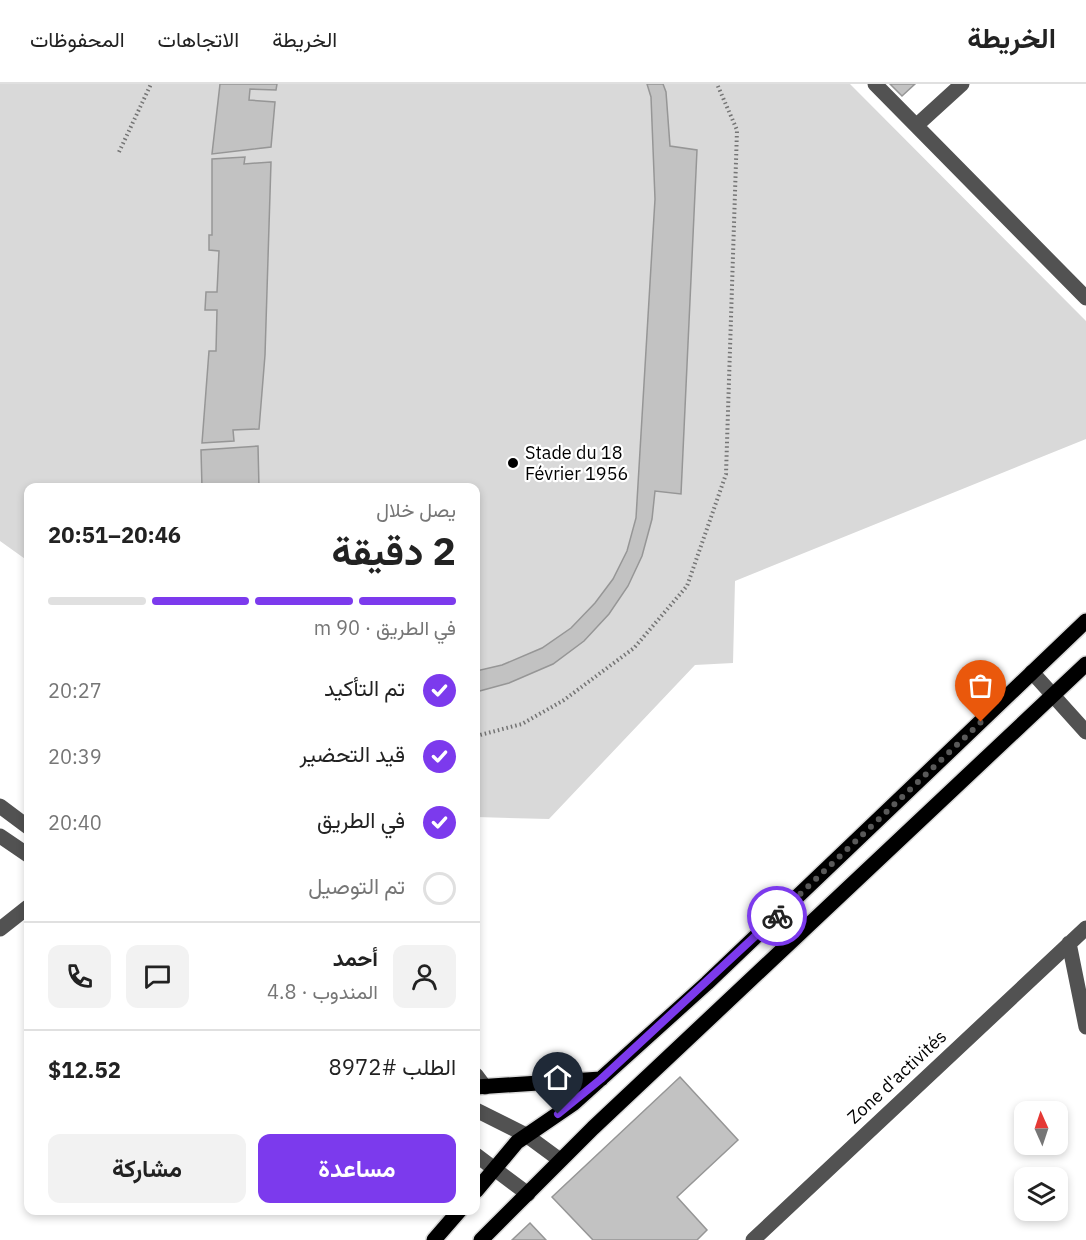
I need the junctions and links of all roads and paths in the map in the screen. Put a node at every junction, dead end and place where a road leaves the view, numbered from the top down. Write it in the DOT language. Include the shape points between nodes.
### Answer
graph roads {
  1 [pos="151,84"];
  2 [pos="717,84"];
  3 [pos="875,84"];
  4 [pos="962,84"];
  5 [pos="917,125"];
  6 [pos="119,152"];
  7 [pos="1086,298"];
  8 [pos="1086,621"];
  9 [pos="1086,664"];
  10 [pos="1032,672"];
  11 [pos="1053,696"];
  12 [pos="1086,732"];
  13 [pos="480,735"];
  14 [pos="0,806"];
  15 [pos="24,823"];
  16 [pos="0,836"];
  17 [pos="24,852"];
  18 [pos="24,910"];
  19 [pos="1086,928"];
  20 [pos="0,929"];
  21 [pos="1068,943"];
  22 [pos="1086,1027"];
  23 [pos="601,1079"];
  24 [pos="480,1083"];
  25 [pos="480,1112"];
  26 [pos="526,1135"];
  27 [pos="480,1158"];
  28 [pos="560,1160"];
  29 [pos="494,1168"];
  30 [pos="480,1186"];
  31 [pos="528,1194"];
  32 [pos="456,1215"];
  33 [pos="434,1240"];
  34 [pos="481,1240"];
  35 [pos="753,1240"];
  1 -- 6 [label="path"];
  2 -- 13 [label="path" via="737,130 726,474 687,586 634,648 564,700 522,724"];
  3 -- 5 [label="street"];
  4 -- 5 [label="street"];
  5 -- 7 [label="street"];
  8 -- 10 [label="main road"];
  9 -- 11 [label="main road"];
  10 -- 11 [label="street"];
  10 -- 23 [label="main road"];
  11 -- 12 [label="street"];
  11 -- 28 [label="main road"];
  14 -- 15 [label="street"];
  16 -- 17 [label="street"];
  18 -- 20 [label="street"];
  19 -- 21 [label="street, Zone d'activités"];
  21 -- 22 [label="street"];
  21 -- 35 [label="street, Zone d'activités"];
  23 -- 24 [label="main road"];
  23 -- 26 [label="main road" via="574,1103"];
  25 -- 26 [label="street"];
  26 -- 28 [label="street"];
  26 -- 29 [label="main road"];
  27 -- 29 [label="street"];
  28 -- 31 [label="main road"];
  29 -- 30 [label="main road"];
  29 -- 31 [label="street"];
  31 -- 34 [label="main road"];
  32 -- 33 [label="main road"];
}
